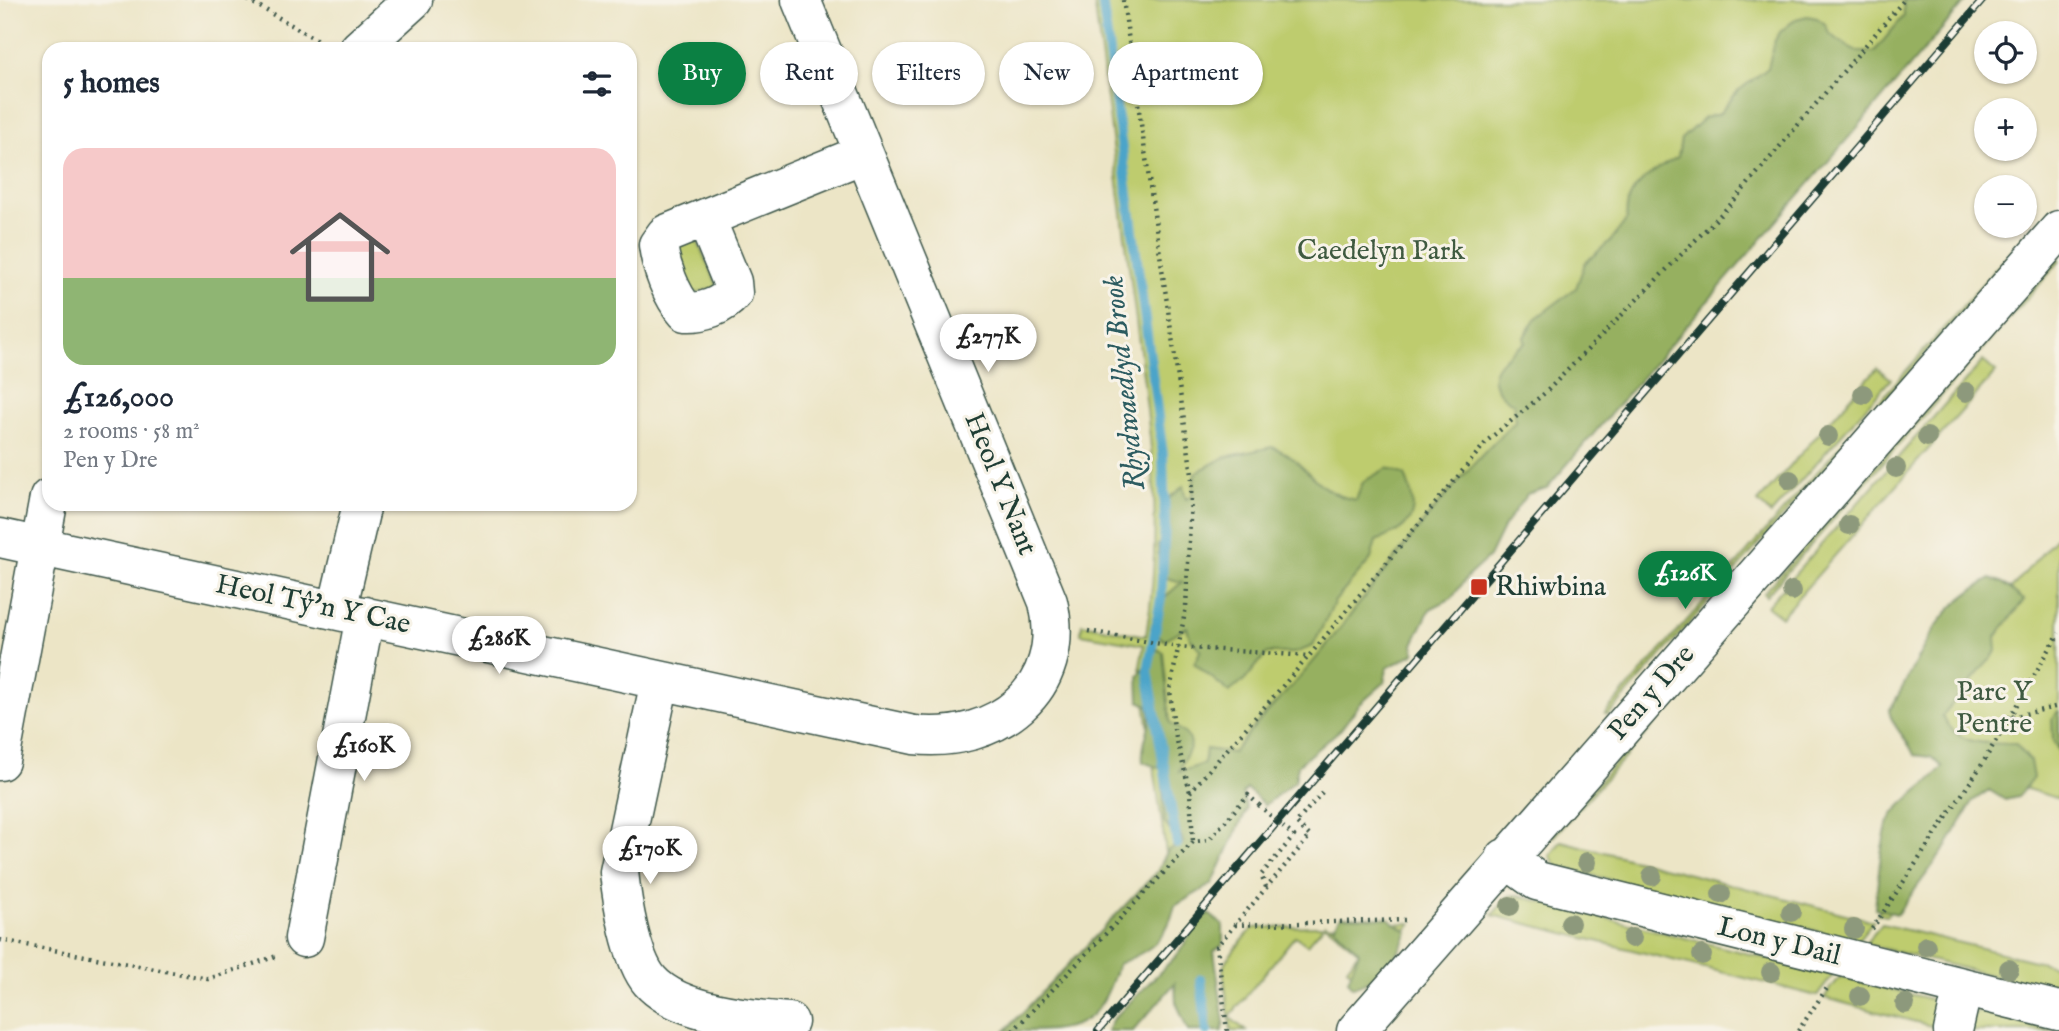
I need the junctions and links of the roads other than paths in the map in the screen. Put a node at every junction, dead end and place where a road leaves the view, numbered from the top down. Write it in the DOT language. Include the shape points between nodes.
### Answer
graph roads {
  1 [pos="414,0"];
  2 [pos="801,0"];
  3 [pos="367,42"];
  4 [pos="863,155"];
  5 [pos="706,219"];
  6 [pos="2059,230"];
  7 [pos="46,511"];
  8 [pos="361,511"];
  9 [pos="0,538"];
  10 [pos="39,546"];
  11 [pos="351,613"];
  12 [pos="660,681"];
  13 [pos="995,724"];
  14 [pos="0,761"];
  15 [pos="1505,858"];
  16 [pos="291,947"];
  17 [pos="1964,987"];
  18 [pos="2059,1011"];
  19 [pos="789,1022"];
  20 [pos="1356,1031"];
  21 [pos="1953,1031"];
  1 -- 3 [label="street"];
  2 -- 4 [label="street, Heol Y Nant"];
  4 -- 5 [label="street"];
  4 -- 13 [label="street, Heol Y Nant" via="1050,612 1051,646 1043,670 1029,695"];
  6 -- 15 [label="street, Pen y Dre"];
  7 -- 10 [label="street"];
  8 -- 11 [label="street"];
  9 -- 10 [label="street, Heol Tŷ'n Y Cae"];
  10 -- 11 [label="street, Heol Tŷ'n Y Cae"];
  10 -- 14 [label="street"];
  11 -- 12 [label="street, Heol Tŷ'n Y Cae"];
  11 -- 16 [label="street"];
  12 -- 13 [label="street, Heol Tŷ'n Y Cae" via="914,735 941,738"];
  12 -- 19 [label="street" via="619,872 621,896 641,965 650,981 689,1004 758,1020"];
  15 -- 17 [label="street, Lon y Dail" via="1537,881"];
  15 -- 20 [label="street, Pen y Dre"];
  17 -- 18 [label="street, Lon y Dail"];
  17 -- 21 [label="street"];
}
